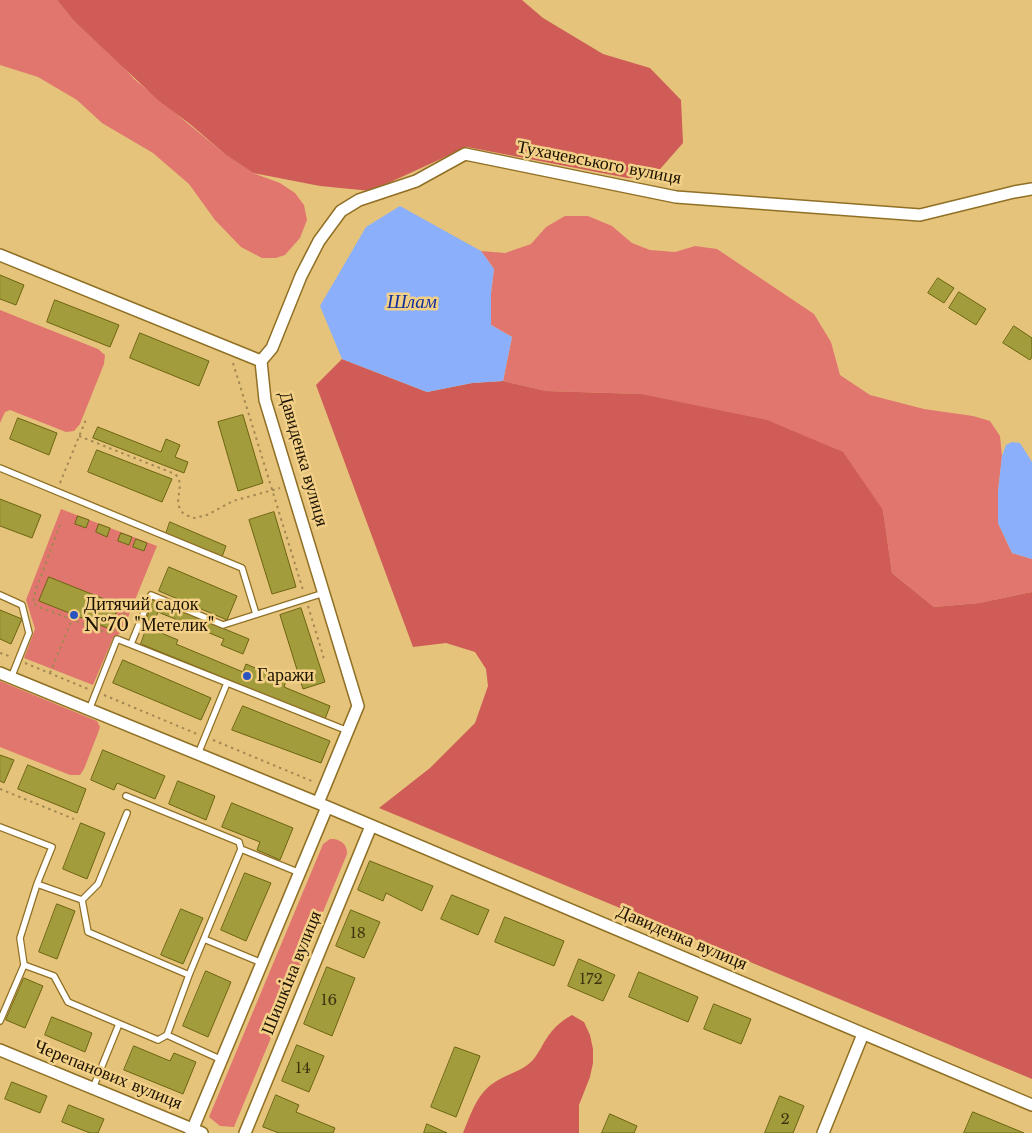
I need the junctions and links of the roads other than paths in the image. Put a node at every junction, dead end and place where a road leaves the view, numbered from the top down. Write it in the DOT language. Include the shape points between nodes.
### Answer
graph roads {
  1 [pos="1032,189"];
  2 [pos="0,255"];
  3 [pos="261,361"];
  4 [pos="0,468"];
  5 [pos="324,593"];
  6 [pos="0,595"];
  7 [pos="256,614"];
  8 [pos="131,644"];
  9 [pos="0,673"];
  10 [pos="11,678"];
  11 [pos="227,683"];
  12 [pos="89,710"];
  13 [pos="348,731"];
  14 [pos="198,754"];
  15 [pos="126,796"];
  16 [pos="322,805"];
  17 [pos="127,813"];
  18 [pos="371,826"];
  19 [pos="0,827"];
  20 [pos="241,849"];
  21 [pos="300,873"];
  22 [pos="37,884"];
  23 [pos="82,900"];
  24 [pos="204,939"];
  25 [pos="262,963"];
  26 [pos="24,965"];
  27 [pos="189,975"];
  28 [pos="0,1021"];
  29 [pos="119,1024"];
  30 [pos="863,1034"];
  31 [pos="167,1035"];
  32 [pos="0,1050"];
  33 [pos="222,1060"];
  34 [pos="93,1088"];
  35 [pos="1032,1105"];
  36 [pos="195,1132"];
  37 [pos="245,1133"];
  38 [pos="822,1133"];
  1 -- 3 [label="street, Тухачевського вулиця" via="920,215 676,197 464,154 416,181 359,200 342,211 319,241 272,348"];
  2 -- 3 [label="street"];
  3 -- 5 [label="street, Давиденка вулиця" via="265,400"];
  4 -- 7 [label="lane" via="242,568"];
  5 -- 7 [label="lane"];
  5 -- 13 [label="street, Давиденка вулиця" via="358,706"];
  6 -- 10 [label="lane" via="22,604 29,633"];
  7 -- 8 [label="lane" via="223,625 150,595"];
  8 -- 11 [label="lane"];
  8 -- 12 [label="lane" via="118,639"];
  9 -- 10 [label="street, Давиденка вулиця"];
  10 -- 12 [label="street, Давиденка вулиця"];
  11 -- 13 [label="lane"];
  11 -- 14 [label="lane"];
  12 -- 14 [label="street, Давиденка вулиця"];
  13 -- 16 [label="street, Давиденка вулиця" via="325,786"];
  14 -- 16 [label="street, Давиденка вулиця"];
  15 -- 20 [label="lane" via="239,842"];
  16 -- 18 [label="street, Давиденка вулиця"];
  16 -- 21 [label="street"];
  17 -- 23 [label="lane" via="98,884"];
  18 -- 30 [label="street, Давиденка вулиця"];
  18 -- 37 [label="street, Шишкiна вулиця"];
  19 -- 22 [label="lane" via="52,847"];
  20 -- 21 [label="lane"];
  20 -- 24 [label="lane"];
  21 -- 25 [label="street"];
  22 -- 23 [label="lane"];
  22 -- 26 [label="lane" via="20,938"];
  23 -- 27 [label="lane" via="88,932"];
  24 -- 25 [label="lane"];
  24 -- 27 [label="lane"];
  25 -- 33 [label="street"];
  26 -- 28 [label="lane"];
  26 -- 29 [label="lane" via="54,976 68,1002"];
  27 -- 31 [label="lane"];
  29 -- 31 [label="lane" via="158,1040"];
  29 -- 34 [label="lane"];
  30 -- 35 [label="street, Давиденка вулиця"];
  30 -- 38 [label="street"];
  31 -- 33 [label="lane"];
  32 -- 34 [label="street, Черепанових вулиця"];
  33 -- 36 [label="street"];
  34 -- 36 [label="street, Черепанових вулиця"];
}
